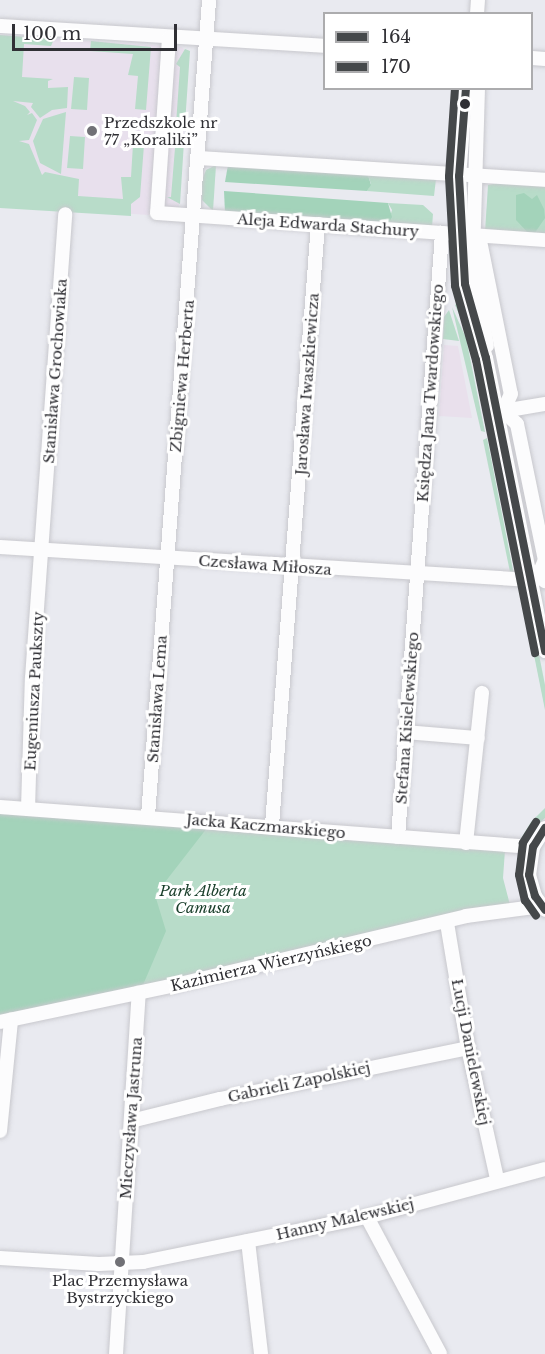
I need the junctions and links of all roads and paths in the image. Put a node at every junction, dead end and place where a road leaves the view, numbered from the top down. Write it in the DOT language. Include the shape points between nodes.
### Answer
graph roads {
  1 [pos="209,0"];
  2 [pos="0,26"];
  3 [pos="169,38"];
  4 [pos="207,39"];
  5 [pos="323,46"];
  6 [pos="466,90"];
  7 [pos="478,90"];
  8 [pos="198,158"];
  9 [pos="466,176"];
  10 [pos="545,180"];
  11 [pos="65,214"];
  12 [pos="194,216"];
  13 [pos="318,224"];
  14 [pos="442,232"];
  15 [pos="471,235"];
  16 [pos="545,240"];
  17 [pos="545,404"];
  18 [pos="500,411"];
  19 [pos="0,547"];
  20 [pos="43,550"];
  21 [pos="167,558"];
  22 [pos="545,560"];
  23 [pos="294,567"];
  24 [pos="416,576"];
  25 [pos="538,578"];
  26 [pos="545,651"];
  27 [pos="482,693"];
  28 [pos="406,732"];
  29 [pos="478,738"];
  30 [pos="0,807"];
  31 [pos="28,809"];
  32 [pos="148,816"];
  33 [pos="272,825"];
  34 [pos="545,828"];
  35 [pos="398,837"];
  36 [pos="466,843"];
  37 [pos="533,847"];
  38 [pos="543,908"];
  39 [pos="447,923"];
  40 [pos="139,993"];
  41 [pos="5,1021"];
  42 [pos="468,1048"];
  43 [pos="131,1121"];
  44 [pos="0,1131"];
  45 [pos="545,1169"];
  46 [pos="497,1179"];
  47 [pos="367,1216"];
  48 [pos="248,1241"];
  49 [pos="0,1258"];
  50 [pos="121,1264"];
  51 [pos="116,1354"];
  52 [pos="261,1354"];
  53 [pos="440,1354"];
  1 -- 4 [label="street, Zbigniewa Herberta"];
  2 -- 3 [label="street"];
  3 -- 4 [label="street"];
  3 -- 12 [label="street, Aleja Edwarda Stachury" via="157,213"];
  4 -- 5 [label="street"];
  4 -- 8 [label="street, Zbigniewa Herberta"];
  6 -- 9 [label="street"];
  7 -- 9 [label="street"];
  8 -- 9 [label="street"];
  8 -- 12 [label="street, Zbigniewa Herberta"];
  9 -- 10 [label="street"];
  9 -- 15 [label="street"];
  11 -- 20 [label="street, Stanisława Grochowiaka"];
  12 -- 13 [label="street, Aleja Edwarda Stachury"];
  12 -- 21 [label="street, Zbigniewa Herberta"];
  13 -- 14 [label="street, Aleja Edwarda Stachury"];
  13 -- 23 [label="street, Jarosława Iwaszkiewicza"];
  14 -- 15 [label="street, Aleja Edwarda Stachury"];
  14 -- 24 [label="street, Księdza Jana Twardowskiego"];
  15 -- 16 [label="street, Aleja Edwarda Stachury"];
  15 -- 18 [label="street" via="488,344 486,358"];
  15 -- 18 [label="street" via="511,394"];
  17 -- 18 [label="street"];
  18 -- 22 [label="street" via="517,424"];
  18 -- 25 [label="street"];
  19 -- 20 [label="street, Czesława Miłosza"];
  20 -- 21 [label="street, Czesława Miłosza"];
  20 -- 31 [label="street, Eugeniusza Paukszty" via="32,678"];
  21 -- 23 [label="street, Czesława Miłosza"];
  21 -- 32 [label="street, Stanisława Lema"];
  22 -- 25 [label="street"];
  23 -- 24 [label="street, Czesława Miłosza"];
  23 -- 33 [label="street, Jarosława Iwaszkiewicza"];
  24 -- 25 [label="street, Czesława Miłosza"];
  24 -- 28 [label="street, Stefana Kisielewskiego"];
  25 -- 26 [label="street"];
  27 -- 29 [label="street"];
  28 -- 29 [label="street"];
  28 -- 35 [label="street, Stefana Kisielewskiego"];
  29 -- 36 [label="street"];
  30 -- 31 [label="street, Jacka Kaczmarskiego"];
  31 -- 32 [label="street, Jacka Kaczmarskiego"];
  32 -- 33 [label="street, Jacka Kaczmarskiego"];
  33 -- 35 [label="street, Jacka Kaczmarskiego"];
  34 -- 37 [label="street"];
  35 -- 36 [label="street, Jacka Kaczmarskiego"];
  36 -- 37 [label="street, Jacka Kaczmarskiego"];
  37 -- 38 [label="street" via="529,875"];
  38 -- 39 [label="street, Kazimierza Wierzyńskiego" via="466,916"];
  39 -- 40 [label="street, Kazimierza Wierzyńskiego"];
  39 -- 42 [label="street, Łucji Danielewskiej"];
  40 -- 41 [label="street, Kazimierza Wierzyńskiego"];
  40 -- 43 [label="street, Mieczysława Jastruna"];
  41 -- 44 [label="street"];
  42 -- 43 [label="street, Gabrieli Zapolskiej"];
  42 -- 46 [label="street, Łucji Danielewskiej"];
  43 -- 50 [label="street, Mieczysława Jastruna"];
  45 -- 46 [label="street, Hanny Malewskiej"];
  46 -- 47 [label="street, Hanny Malewskiej"];
  47 -- 48 [label="street, Hanny Malewskiej"];
  47 -- 53 [label="street"];
  48 -- 50 [label="street, Hanny Malewskiej"];
  48 -- 52 [label="street"];
  49 -- 50 [label="street, Hanny Malewskiej"];
  50 -- 51 [label="street, Mieczysława Jastruna"];
}
